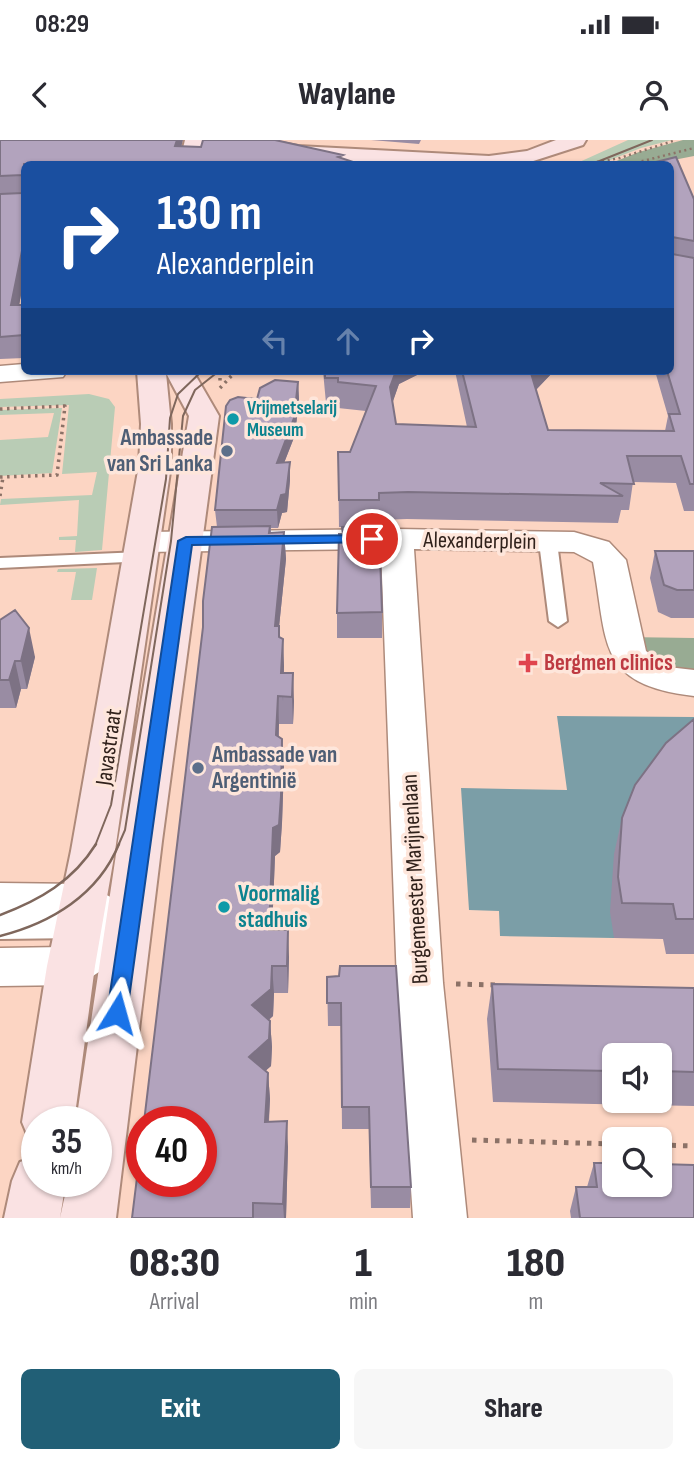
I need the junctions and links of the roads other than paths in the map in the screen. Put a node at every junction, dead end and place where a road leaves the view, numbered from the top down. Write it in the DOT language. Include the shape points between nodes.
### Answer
graph roads {
  1 [pos="196,140"];
  2 [pos="234,140"];
  3 [pos="584,142"];
  4 [pos="298,153"];
  5 [pos="191,161"];
  6 [pos="318,161"];
  7 [pos="451,161"];
  8 [pos="503,161"];
  9 [pos="556,161"];
  10 [pos="21,373"];
  11 [pos="0,374"];
  12 [pos="151,375"];
  13 [pos="180,375"];
  14 [pos="397,539"];
  15 [pos="186,541"];
  16 [pos="548,542"];
  17 [pos="142,549"];
  18 [pos="0,563"];
  19 [pos="558,621"];
  20 [pos="694,683"];
  21 [pos="0,901"];
  22 [pos="129,928"];
  23 [pos="0,929"];
  24 [pos="77,932"];
  25 [pos="0,967"];
  26 [pos="50,1106"];
  27 [pos="105,1106"];
  28 [pos="36,1197"];
  29 [pos="91,1197"];
  30 [pos="32,1218"];
  31 [pos="88,1218"];
  32 [pos="440,1218"];
  1 -- 5 [label="street"];
  2 -- 4 [label="street"];
  3 -- 8 [label="street"];
  3 -- 9 [label="street"];
  4 -- 6 [label="street"];
  4 -- 7 [label="street"];
  10 -- 11 [label="street"];
  12 -- 17 [label="street, Javastraat" via="155,465"];
  13 -- 15 [label="street, Javastraat" via="204,416"];
  14 -- 15 [label="street, Alexanderplein"];
  14 -- 16 [label="street, Alexanderplein"];
  14 -- 32 [label="street, Burgemeester Marijnenlaan" via="420,983"];
  15 -- 17 [label="street, Alexanderplein"];
  15 -- 22 [label="street, Javastraat"];
  16 -- 19 [label="lane"];
  16 -- 20 [label="street, Alexanderplein" via="591,545 604,552 634,664 650,676"];
  17 -- 18 [label="lane"];
  17 -- 24 [label="street, Javastraat"];
  21 -- 24 [label="street"];
  22 -- 24 [label="street"];
  22 -- 24 [label="street"];
  22 -- 27 [label="street, Javastraat"];
  23 -- 24 [label="lane"];
  24 -- 25 [label="street"];
  24 -- 26 [label="street, Javastraat"];
  28 -- 30 [label="street"];
  29 -- 31 [label="street"];
}
